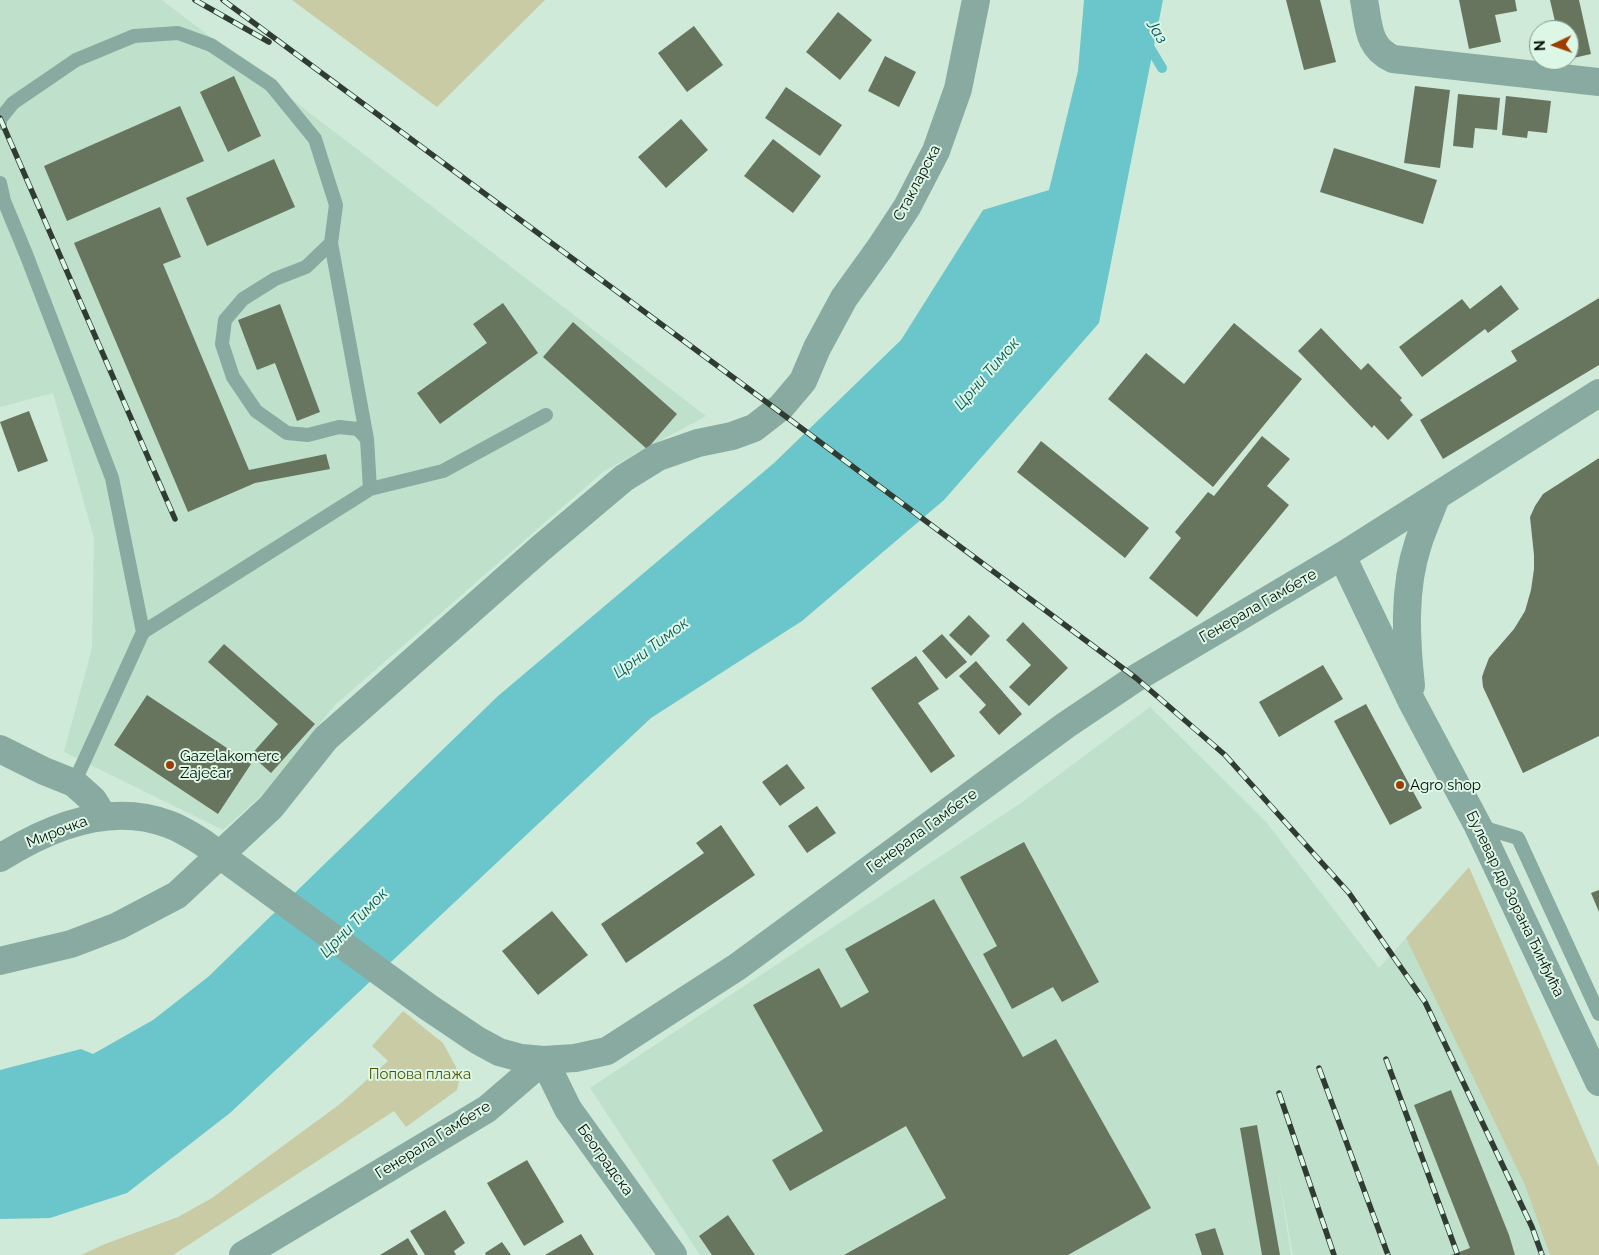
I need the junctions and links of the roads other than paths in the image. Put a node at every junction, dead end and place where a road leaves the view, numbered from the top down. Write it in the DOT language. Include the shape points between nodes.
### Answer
graph roads {
  1 [pos="976,0"];
  2 [pos="1364,0"];
  3 [pos="1599,82"];
  4 [pos="0,123"];
  5 [pos="0,183"];
  6 [pos="331,243"];
  7 [pos="1599,392"];
  8 [pos="546,416"];
  9 [pos="366,439"];
  10 [pos="370,489"];
  11 [pos="1436,497"];
  12 [pos="1342,556"];
  13 [pos="143,632"];
  14 [pos="1412,702"];
  15 [pos="0,749"];
  16 [pos="74,783"];
  17 [pos="103,816"];
  18 [pos="1478,826"];
  19 [pos="0,858"];
  20 [pos="0,961"];
  21 [pos="1599,1014"];
  22 [pos="544,1060"];
  23 [pos="1599,1082"];
  24 [pos="243,1255"];
  25 [pos="673,1255"];
  1 -- 20 [label="street, Стакларска" via="958,89 936,151 906,207 844,298 803,381 781,407 754,428 658,456 624,478 326,738 272,807 177,895 118,926 71,944"];
  2 -- 3 [label="street" via="1371,38 1380,51 1394,59"];
  4 -- 6 [label="lane" via="13,103 76,60 134,36 178,33 211,45 271,85 315,140 336,204"];
  5 -- 13 [label="lane" via="4,201 112,478"];
  6 -- 9 [label="lane"];
  6 -- 9 [label="lane" via="306,267 275,279 243,299 225,320 222,344 233,377 256,411 288,433 308,435 339,427 358,429"];
  7 -- 11 [label="street, Генерала Гамбете"];
  8 -- 10 [label="lane" via="443,471"];
  9 -- 10 [label="lane"];
  10 -- 13 [label="lane"];
  11 -- 12 [label="street, Генерала Гамбете"];
  11 -- 14 [label="street, Булевар др Зорана Ђинђића" via="1417,545 1409,584 1407,625"];
  12 -- 14 [label="street, Булевар др Зорана Ђинђића"];
  12 -- 22 [label="street, Генерала Гамбете" via="1136,678 1066,725 737,967 607,1051"];
  13 -- 16 [label="lane"];
  14 -- 18 [label="street, Булевар др Зорана Ђинђића"];
  15 -- 16 [label="street"];
  16 -- 17 [label="street" via="93,800"];
  17 -- 19 [label="street, Мирочка" via="49,832"];
  17 -- 22 [label="street, Мирочка" via="132,815 167,823 202,842 477,1040 499,1052"];
  18 -- 21 [label="lane" via="1518,838"];
  18 -- 23 [label="street, Булевар др Зорана Ђинђића"];
  22 -- 24 [label="street, Генерала Гамбете" via="487,1109"];
  22 -- 25 [label="street, Београдска" via="568,1109"];
}
